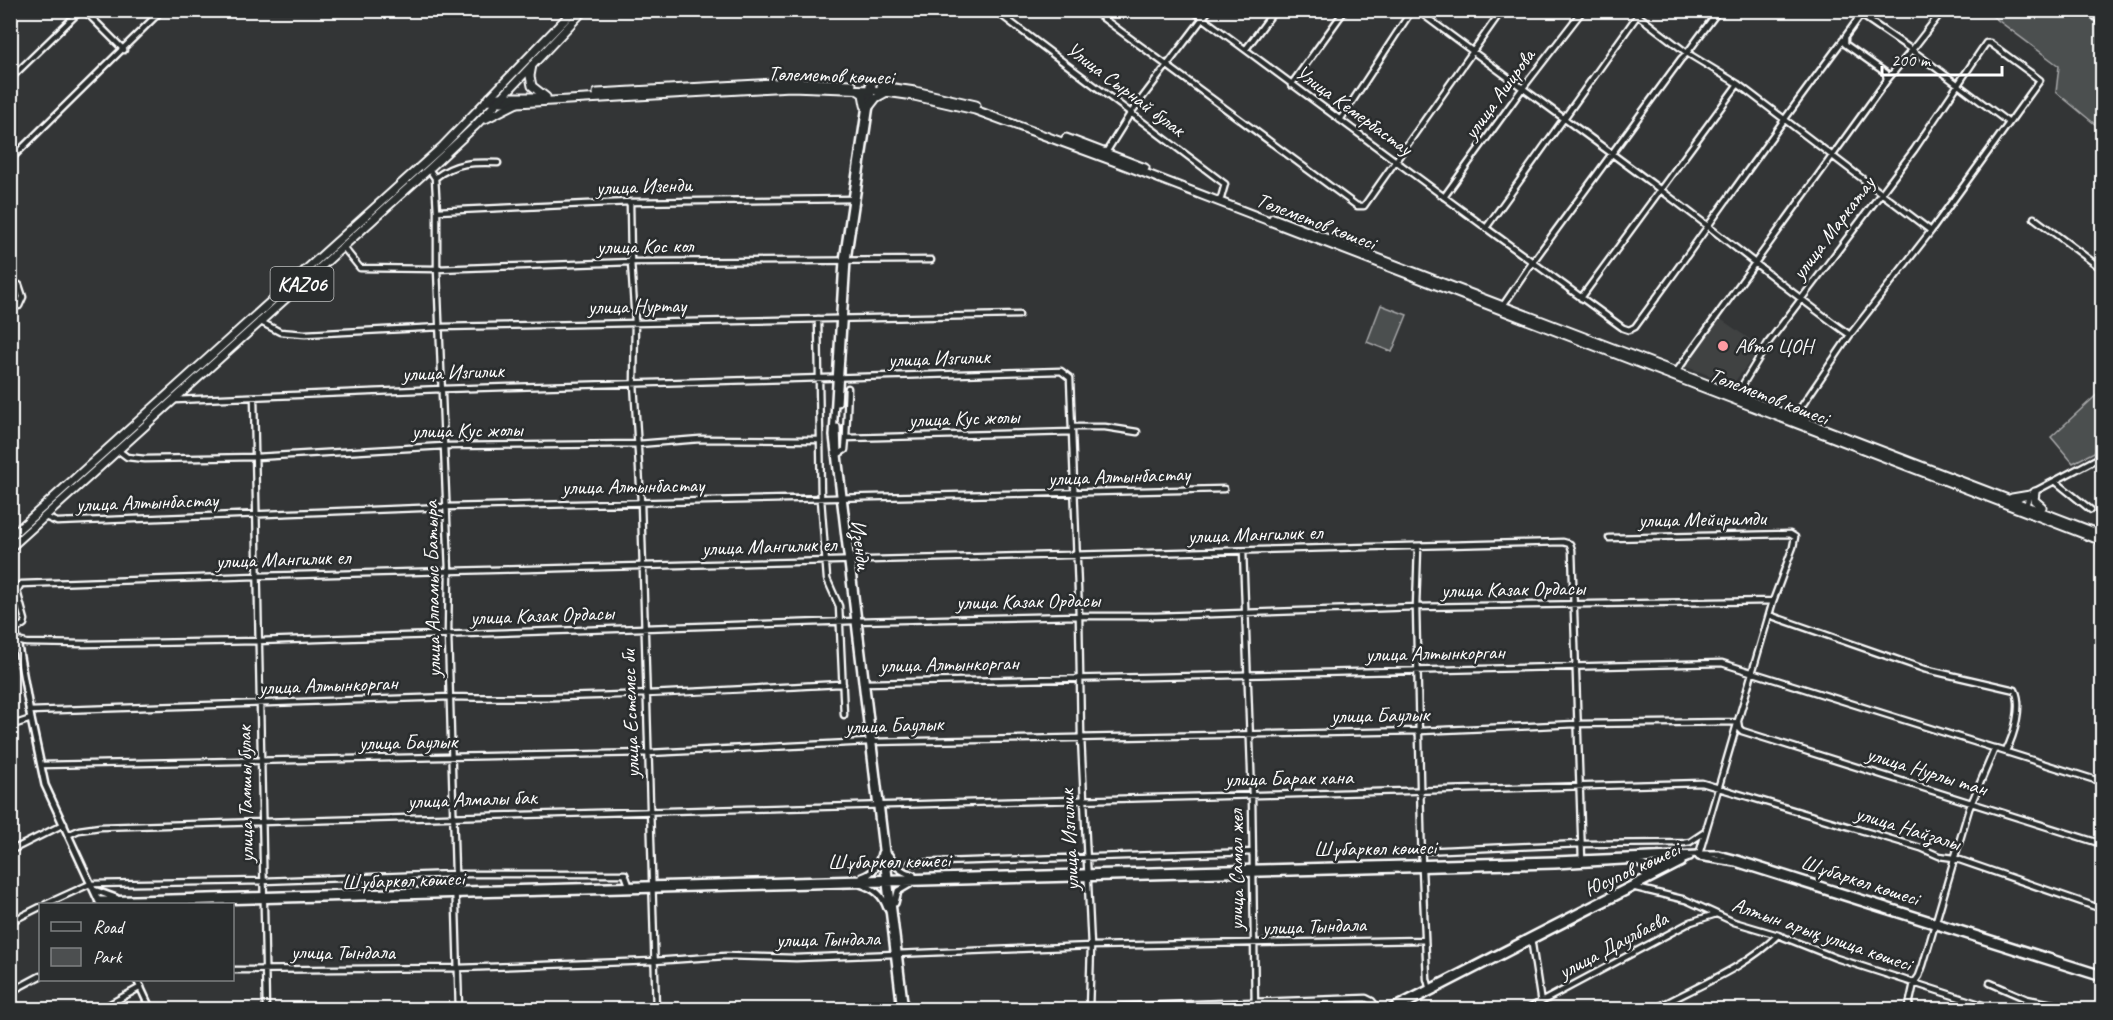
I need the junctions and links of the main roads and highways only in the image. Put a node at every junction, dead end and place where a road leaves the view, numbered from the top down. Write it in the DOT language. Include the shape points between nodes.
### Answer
graph roads {
  1 [pos="574,10"];
  2 [pos="584,10"];
  3 [pos="532,63"];
  4 [pos="870,87"];
  5 [pos="849,88"];
  6 [pos="891,92"];
  7 [pos="546,97"];
  8 [pos="493,99"];
  9 [pos="518,103"];
  10 [pos="475,126"];
  11 [pos="1104,155"];
  12 [pos="1502,307"];
  13 [pos="1677,371"];
  14 [pos="1661,372"];
  15 [pos="2008,498"];
  16 [pos="2025,508"];
  17 [pos="2065,520"];
  18 [pos="2103,535"];
  19 [pos="10,537"];
  20 [pos="2103,541"];
  21 [pos="10,548"];
  1 -- 8 [label="main road, KАZ06"];
  2 -- 3 [label="main road, KАZ06"];
  3 -- 7 [label="main road" via="532,87"];
  3 -- 8 [label="main road, KАZ06"];
  4 -- 5 [label="main road, Төлеметов көшесі"];
  4 -- 6 [label="main road, Төлеметов көшесі"];
  4 -- 7 [label="main road, Төлеметов көшесі" via="791,82"];
  4 -- 11 [label="main road, Төлеметов көшесі" via="915,91 976,105"];
  5 -- 6 [label="main road" via="861,91 867,106 879,95"];
  5 -- 9 [label="main road, Төлеметов көшесі" via="746,89"];
  6 -- 11 [label="main road, Төлеметов көшесі" via="984,113"];
  7 -- 8 [label="main road, Төлеметов көшесі"];
  8 -- 9 [label="main road, Төлеметов көшесі"];
  8 -- 10 [label="main road, KАZ06"];
  8 -- 19 [label="main road, KАZ06"];
  9 -- 10 [label="main road"];
  10 -- 21 [label="main road, KАZ06"];
  11 -- 12 [label="main road, Төлеметов көшесі"];
  11 -- 12 [label="main road, Төлеметов көшесі"];
  12 -- 13 [label="main road, Төлеметов көшесі"];
  12 -- 14 [label="main road, Төлеметов көшесі"];
  13 -- 14 [label="main road"];
  13 -- 15 [label="main road, Төлеметов көшесі"];
  14 -- 16 [label="main road, Төлеметов көшесі"];
  15 -- 16 [label="main road, Төлеметов көшесі"];
  15 -- 17 [label="main road" via="2032,493 2036,504"];
  16 -- 17 [label="main road, Төлеметов көшесі"];
  16 -- 20 [label="main road, Төлеметов көшесі"];
  17 -- 18 [label="main road, Төлеметов көшесі"];
}
